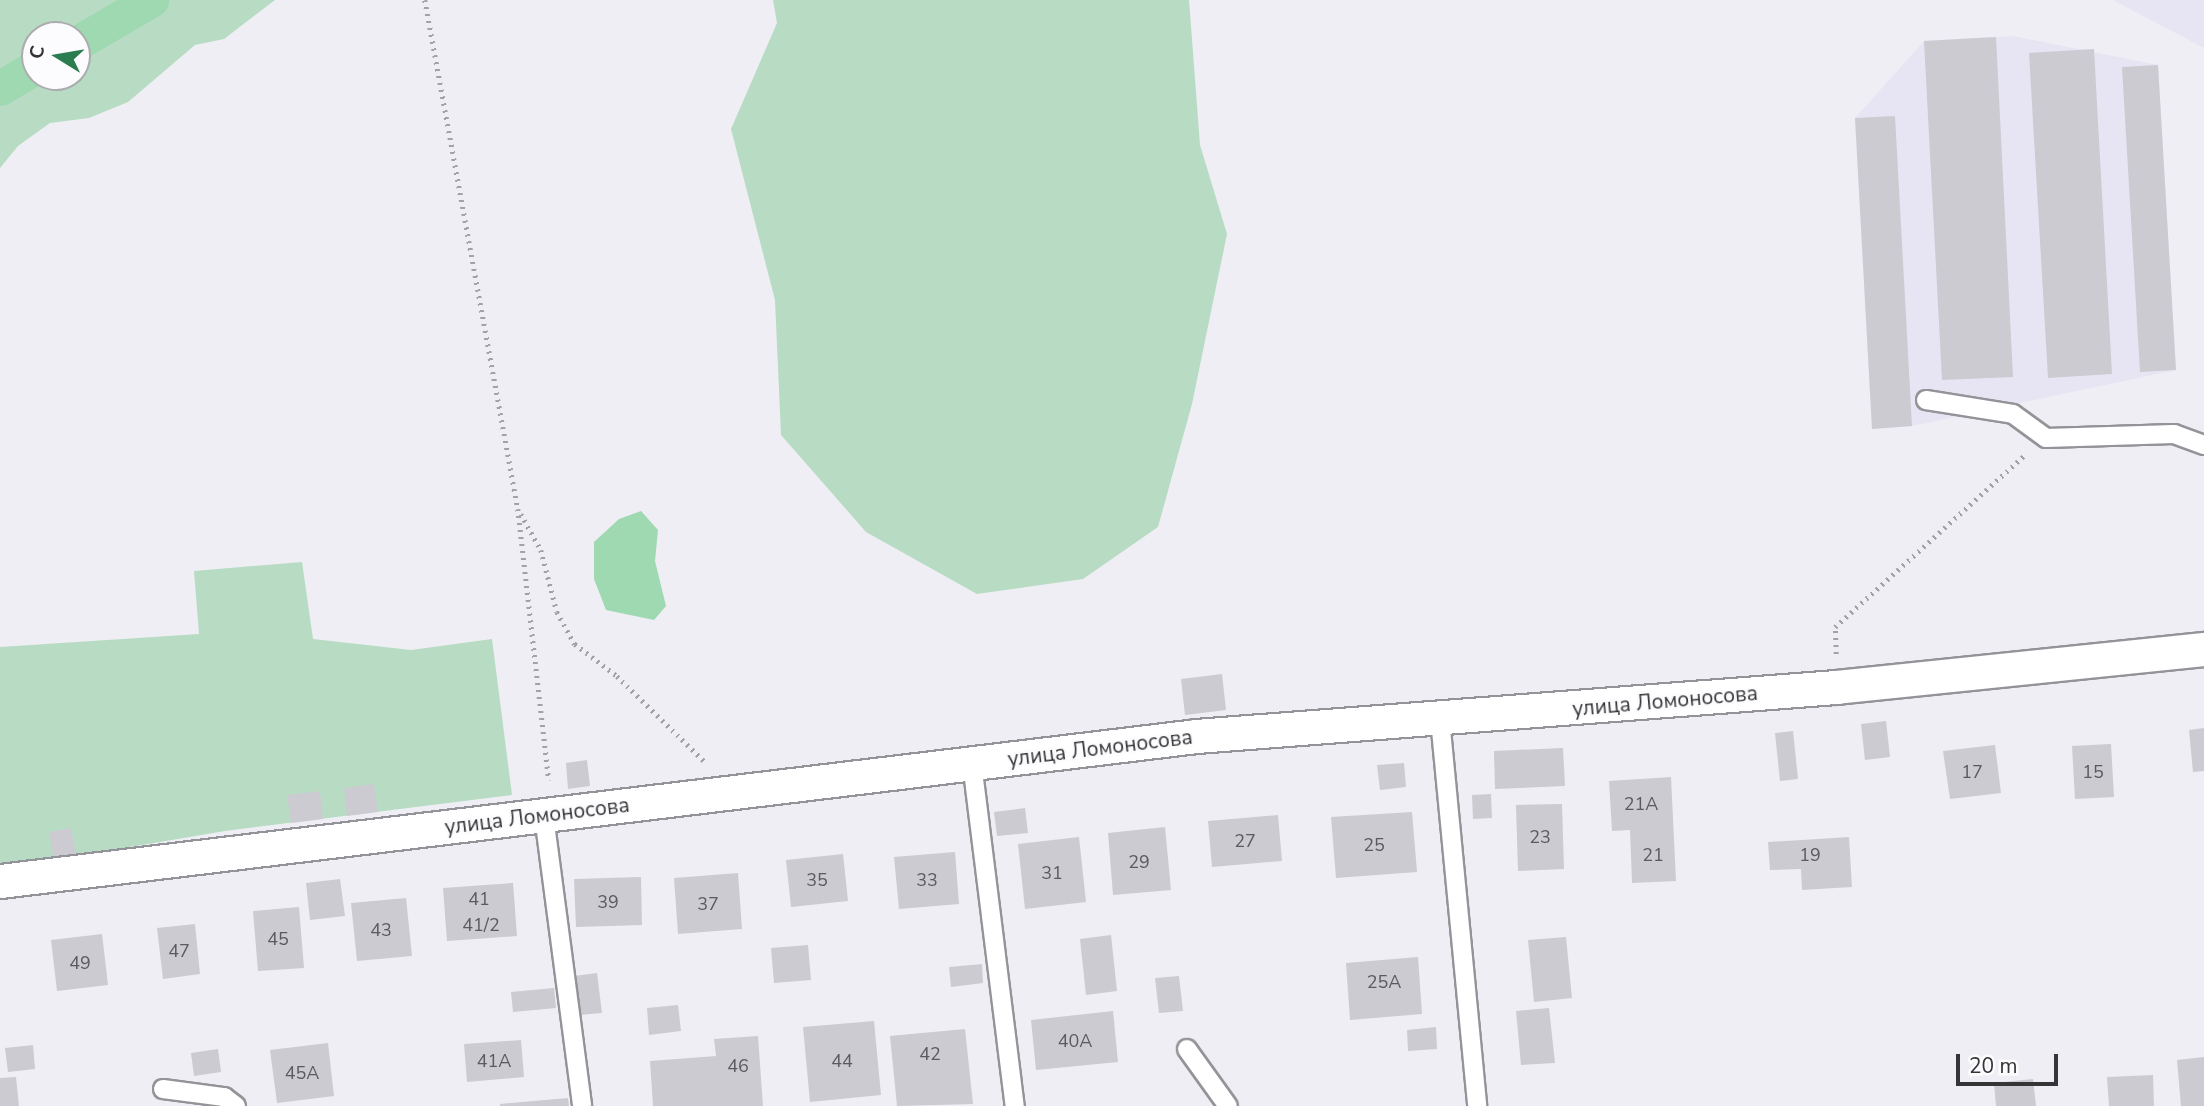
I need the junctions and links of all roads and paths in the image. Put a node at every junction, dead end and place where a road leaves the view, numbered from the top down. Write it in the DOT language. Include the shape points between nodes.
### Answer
graph roads {
  1 [pos="425,0"];
  2 [pos="1926,400"];
  3 [pos="2046,438"];
  4 [pos="2204,445"];
  5 [pos="518,509"];
  6 [pos="2204,649"];
  7 [pos="1836,687"];
  8 [pos="1440,719"];
  9 [pos="972,763"];
  10 [pos="730,790"];
  11 [pos="544,816"];
  12 [pos="0,881"];
  13 [pos="1187,1049"];
  14 [pos="163,1089"];
  15 [pos="236,1106"];
  16 [pos="582,1106"];
  17 [pos="1015,1106"];
  18 [pos="1228,1106"];
  19 [pos="1477,1106"];
  1 -- 5 [label="path"];
  2 -- 3 [label="lane" via="2013,414"];
  3 -- 4 [label="lane" via="2174,435"];
  3 -- 7 [label="path" via="1835,627"];
  5 -- 10 [label="path" via="541,550 557,612 575,643 645,702"];
  5 -- 11 [label="path" via="550,788"];
  6 -- 7 [label="street, улица Ломоносова"];
  7 -- 8 [label="street, улица Ломоносова"];
  8 -- 9 [label="street, улица Ломоносова" via="1196,736"];
  8 -- 19 [label="lane"];
  9 -- 10 [label="street, улица Ломоносова"];
  9 -- 17 [label="lane"];
  10 -- 11 [label="street, улица Ломоносова"];
  11 -- 12 [label="street, улица Ломоносова"];
  11 -- 16 [label="lane"];
  13 -- 18 [label="lane"];
  14 -- 15 [label="lane" via="224,1097"];
}
